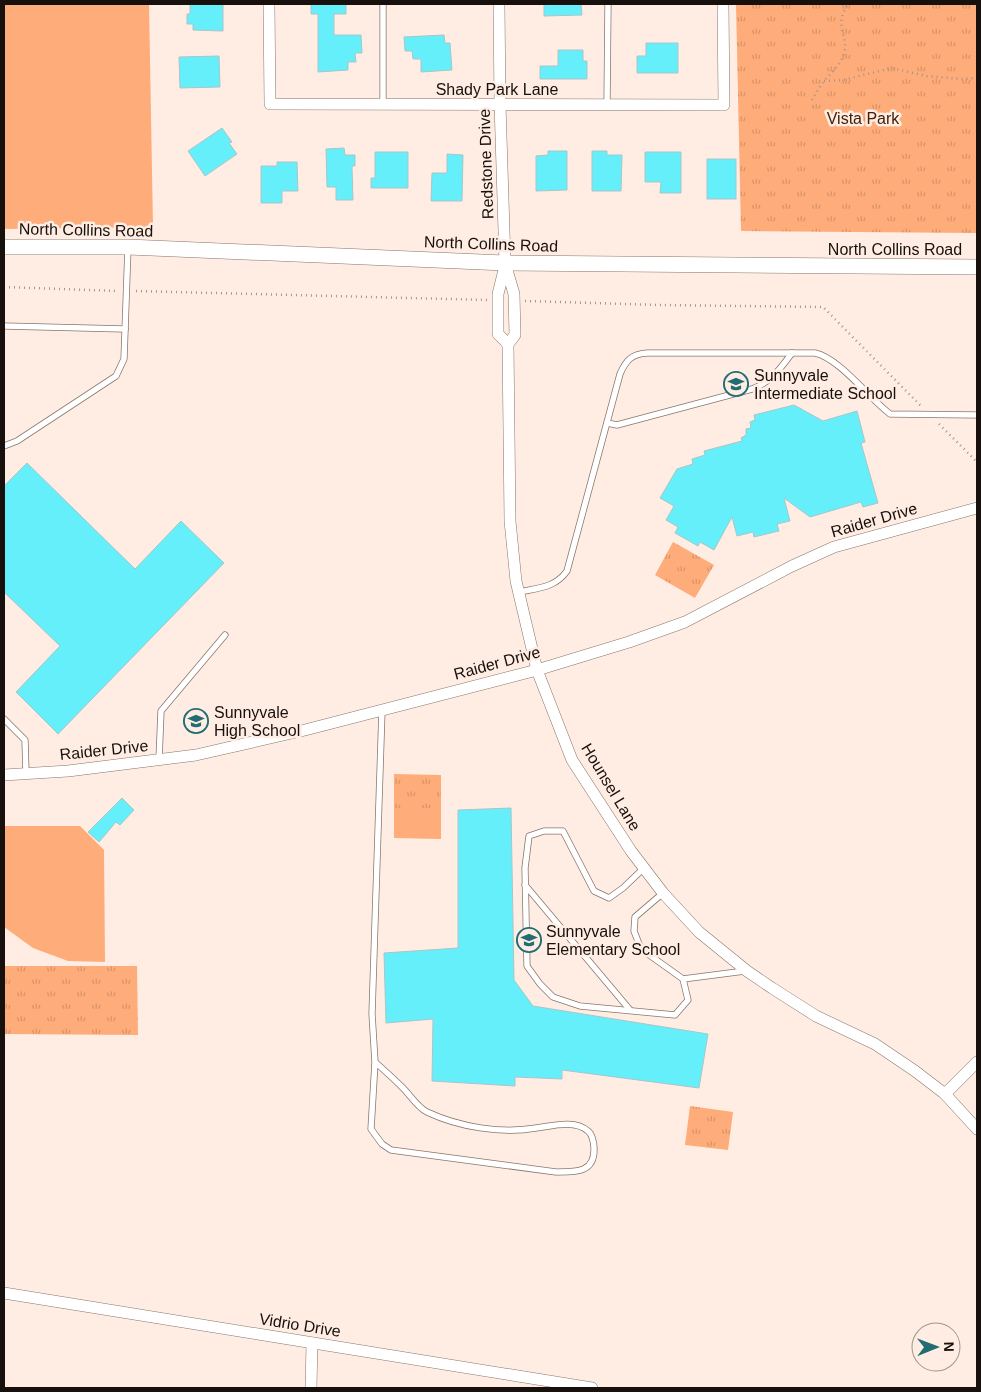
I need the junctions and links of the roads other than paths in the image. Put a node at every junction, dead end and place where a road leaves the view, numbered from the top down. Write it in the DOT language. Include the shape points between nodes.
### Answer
graph roads {
  1 [pos="269,4"];
  2 [pos="383,4"];
  3 [pos="499,4"];
  4 [pos="608,4"];
  5 [pos="723,4"];
  6 [pos="500,104"];
  7 [pos="382,105"];
  8 [pos="607,105"];
  9 [pos="4,247"];
  10 [pos="128,247"];
  11 [pos="505,263"];
  12 [pos="977,267"];
  13 [pos="4,326"];
  14 [pos="125,329"];
  15 [pos="508,344"];
  16 [pos="792,353"];
  17 [pos="977,415"];
  18 [pos="607,423"];
  19 [pos="4,446"];
  20 [pos="977,508"];
  21 [pos="519,592"];
  22 [pos="225,636"];
  23 [pos="537,670"];
  24 [pos="382,710"];
  25 [pos="4,719"];
  26 [pos="159,760"];
  27 [pos="26,773"];
  28 [pos="4,775"];
  29 [pos="644,868"];
  30 [pos="525,885"];
  31 [pos="663,893"];
  32 [pos="747,971"];
  33 [pos="683,979"];
  34 [pos="630,1010"];
  35 [pos="375,1062"];
  36 [pos="977,1062"];
  37 [pos="945,1094"];
  38 [pos="977,1129"];
  39 [pos="4,1293"];
  40 [pos="312,1343"];
  41 [pos="312,1388"];
  42 [pos="592,1388"];
  1 -- 7 [label="street, Shady Park Lane" via="270,104"];
  2 -- 7 [label="lane"];
  3 -- 6 [label="street, Redstone Drive"];
  4 -- 8 [label="lane"];
  5 -- 8 [label="street, Shady Park Lane" via="724,105"];
  6 -- 7 [label="street, Shady Park Lane"];
  6 -- 8 [label="street, Shady Park Lane"];
  6 -- 11 [label="street, Redstone Drive"];
  9 -- 10 [label="street, North Collins Road"];
  10 -- 11 [label="street, North Collins Road"];
  10 -- 14 [label="lane"];
  11 -- 12 [label="street, North Collins Road"];
  11 -- 15 [label="street, Hounsel Lane" via="514,294 515,335"];
  11 -- 15 [label="street, Hounsel Lane" via="498,294 498,334"];
  13 -- 14 [label="lane"];
  14 -- 19 [label="lane" via="124,359 116,376 17,441"];
  15 -- 21 [label="street, Hounsel Lane" via="510,521"];
  16 -- 17 [label="lane" via="825,355 890,414"];
  16 -- 18 [label="lane" via="778,373 752,389 617,425"];
  16 -- 18 [label="lane" via="634,355 620,374"];
  18 -- 21 [label="lane" via="568,571 549,586"];
  20 -- 23 [label="street, Raider Drive" via="834,547 685,622"];
  21 -- 23 [label="street, Hounsel Lane"];
  22 -- 26 [label="lane" via="161,711"];
  23 -- 24 [label="street, Raider Drive"];
  23 -- 29 [label="street, Hounsel Lane" via="572,760"];
  24 -- 26 [label="street, Raider Drive" via="196,755"];
  24 -- 35 [label="lane" via="372,1014"];
  25 -- 27 [label="lane" via="25,740"];
  26 -- 27 [label="street, Raider Drive"];
  27 -- 28 [label="street, Raider Drive"];
  29 -- 30 [label="lane" via="610,898 594,891 563,830 544,831 529,836"];
  29 -- 31 [label="street, Hounsel Lane"];
  30 -- 34 [label="lane"];
  30 -- 34 [label="lane" via="527,966 540,984 553,997 580,1006"];
  31 -- 32 [label="street, Hounsel Lane" via="699,932"];
  31 -- 33 [label="lane" via="635,917 634,931 641,949"];
  32 -- 33 [label="lane"];
  32 -- 37 [label="street, Hounsel Lane" via="816,1016 875,1044"];
  33 -- 34 [label="lane" via="688,1000 675,1014"];
  35 -- 35 [label="lane" via="425,1111 454,1122 495,1129 575,1125 588,1131 594,1142 594,1159 578,1172 556,1172 390,1150 371,1129"];
  36 -- 37 [label="street"];
  37 -- 38 [label="street, Hounsel Lane"];
  39 -- 40 [label="street, Vidrio Drive"];
  40 -- 41 [label="street"];
  40 -- 42 [label="street, Vidrio Drive"];
}
